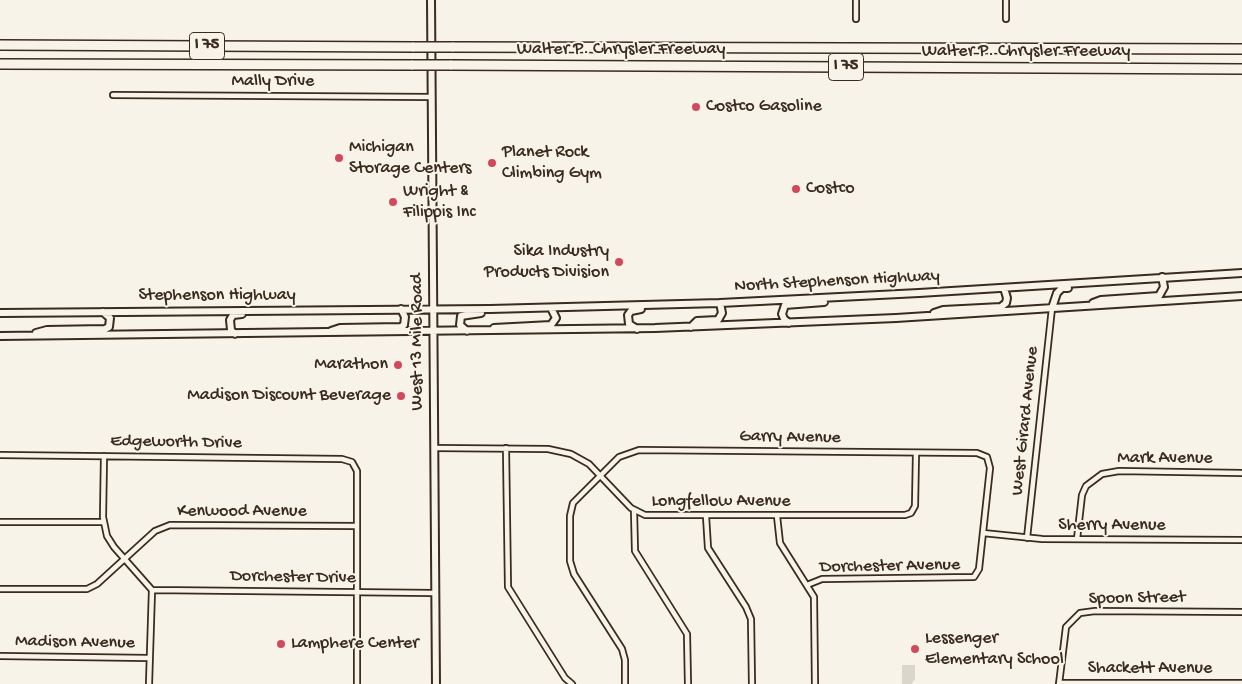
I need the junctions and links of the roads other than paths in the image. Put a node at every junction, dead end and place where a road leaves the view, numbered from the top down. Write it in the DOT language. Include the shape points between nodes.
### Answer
graph roads {
  1 [pos="431,0"];
  2 [pos="856,0"];
  3 [pos="1006,0"];
  4 [pos="856,19"];
  5 [pos="1006,19"];
  6 [pos="0,45"];
  7 [pos="1242,49"];
  8 [pos="0,64"];
  9 [pos="1242,69"];
  10 [pos="113,95"];
  11 [pos="432,97"];
  12 [pos="1242,273"];
  13 [pos="1162,277"];
  14 [pos="1128,279"];
  15 [pos="1004,288"];
  16 [pos="854,296"];
  17 [pos="1242,296"];
  18 [pos="720,302"];
  19 [pos="659,304"];
  20 [pos="1084,306"];
  21 [pos="534,308"];
  22 [pos="551,308"];
  23 [pos="1052,308"];
  24 [pos="400,309"];
  25 [pos="434,309"];
  26 [pos="338,310"];
  27 [pos="103,312"];
  28 [pos="0,313"];
  29 [pos="926,316"];
  30 [pos="789,323"];
  31 [pos="691,327"];
  32 [pos="637,329"];
  33 [pos="489,331"];
  34 [pos="434,332"];
  35 [pos="468,332"];
  36 [pos="328,333"];
  37 [pos="236,334"];
  38 [pos="30,335"];
  39 [pos="0,336"];
  40 [pos="434,448"];
  41 [pos="506,448"];
  42 [pos="916,453"];
  43 [pos="0,455"];
  44 [pos="104,456"];
  45 [pos="1242,472"];
  46 [pos="600,475"];
  47 [pos="634,510"];
  48 [pos="706,516"];
  49 [pos="777,516"];
  50 [pos="0,522"];
  51 [pos="104,522"];
  52 [pos="356,526"];
  53 [pos="983,533"];
  54 [pos="1027,538"];
  55 [pos="1077,539"];
  56 [pos="1242,540"];
  57 [pos="125,558"];
  58 [pos="807,585"];
  59 [pos="0,589"];
  60 [pos="152,590"];
  61 [pos="357,593"];
  62 [pos="434,593"];
  63 [pos="1242,612"];
  64 [pos="0,656"];
  65 [pos="150,658"];
  66 [pos="1059,683"];
  67 [pos="1242,683"];
  68 [pos="149,684"];
  69 [pos="357,684"];
  70 [pos="436,684"];
  71 [pos="572,684"];
  72 [pos="625,684"];
  73 [pos="688,684"];
  74 [pos="752,684"];
  75 [pos="815,684"];
  1 -- 11 [label="main road, West 13 Mile Road"];
  2 -- 4 [label="street"];
  3 -- 5 [label="street"];
  6 -- 7 [label="highway, Walter P. Chrysler Freeway / I 75, bridge"];
  8 -- 9 [label="highway, Walter P. Chrysler Freeway / I 75, bridge"];
  10 -- 11 [label="street, Mally Drive"];
  11 -- 25 [label="main road, West 13 Mile Road"];
  12 -- 13 [label="main road, North Stephenson Highway"];
  13 -- 14 [label="main road, North Stephenson Highway"];
  13 -- 20 [label="main road" via="1164,290 1159,296 1101,300"];
  14 -- 15 [label="main road, North Stephenson Highway"];
  14 -- 23 [label="main road" via="1115,285 1062,288"];
  15 -- 16 [label="main road, North Stephenson Highway"];
  15 -- 29 [label="main road" via="1007,298 1001,307 943,310"];
  16 -- 18 [label="main road, North Stephenson Highway"];
  16 -- 30 [label="main road" via="840,302 785,305 782,314"];
  17 -- 20 [label="main road"];
  18 -- 19 [label="main road, North Stephenson Highway"];
  18 -- 31 [label="main road" via="720,318 697,321"];
  19 -- 22 [label="main road, North Stephenson Highway"];
  19 -- 32 [label="main road" via="629,312 628,322"];
  20 -- 23 [label="main road"];
  21 -- 22 [label="main road, North Stephenson Highway"];
  21 -- 25 [label="main road, North Stephenson Highway"];
  21 -- 35 [label="main road" via="463,314 460,325"];
  22 -- 33 [label="main road" via="556,318 551,326 497,327"];
  23 -- 29 [label="main road"];
  23 -- 54 [label="street, West Girard Avenue"];
  24 -- 25 [label="main road, Stephenson Highway"];
  24 -- 26 [label="main road, Stephenson Highway"];
  24 -- 36 [label="main road" via="405,321 401,327 340,328"];
  25 -- 34 [label="main road, West 13 Mile Road"];
  26 -- 27 [label="main road, Stephenson Highway"];
  26 -- 37 [label="main road" via="321,314 236,314 229,322"];
  27 -- 28 [label="main road, Stephenson Highway"];
  27 -- 38 [label="main road" via="110,318 108,327 104,329 47,330"];
  29 -- 30 [label="main road"];
  30 -- 31 [label="main road"];
  31 -- 32 [label="main road"];
  32 -- 33 [label="main road"];
  33 -- 35 [label="main road"];
  34 -- 35 [label="main road"];
  34 -- 36 [label="main road"];
  34 -- 40 [label="main road, West 13 Mile Road"];
  36 -- 37 [label="main road"];
  37 -- 38 [label="main road"];
  38 -- 39 [label="main road"];
  40 -- 41 [label="street, Longfellow Avenue"];
  40 -- 62 [label="main road, West 13 Mile Road"];
  41 -- 46 [label="street, Longfellow Avenue" via="548,449 571,454"];
  41 -- 71 [label="street" via="508,587 565,678"];
  42 -- 46 [label="street, Garry Avenue" via="639,450 619,457"];
  42 -- 49 [label="street, Longfellow Avenue" via="915,506 908,514"];
  42 -- 53 [label="street, Garry Avenue" via="977,453 986,457 990,468"];
  43 -- 44 [label="street, Edgeworth Drive"];
  44 -- 51 [label="street"];
  44 -- 52 [label="street, Edgeworth Drive" via="342,459 352,462 356,471"];
  45 -- 55 [label="street, Mark Avenue" via="1128,471 1102,474 1086,486 1082,495"];
  46 -- 47 [label="street, Longfellow Avenue"];
  46 -- 72 [label="street, Garry Avenue" via="571,508 571,567 622,650"];
  47 -- 48 [label="street, Longfellow Avenue" via="645,516"];
  47 -- 73 [label="street" via="635,551 687,634"];
  48 -- 49 [label="street, Longfellow Avenue"];
  48 -- 74 [label="street" via="708,548 751,619"];
  49 -- 58 [label="street" via="780,543"];
  50 -- 51 [label="street"];
  51 -- 57 [label="street" via="110,542"];
  52 -- 57 [label="street, Kenwood Avenue" via="170,525 155,531"];
  52 -- 61 [label="street"];
  53 -- 54 [label="street, Sherry Avenue"];
  53 -- 58 [label="street, Dorchester Avenue" via="978,572 974,577 822,579"];
  54 -- 55 [label="street, Sherry Avenue"];
  55 -- 56 [label="street, Sherry Avenue"];
  57 -- 59 [label="street, Kenwood Avenue" via="87,589"];
  57 -- 60 [label="street"];
  58 -- 75 [label="street" via="815,604"];
  60 -- 61 [label="street, Dorchester Drive"];
  60 -- 65 [label="street"];
  61 -- 62 [label="street, Dorchester Drive"];
  61 -- 69 [label="street"];
  62 -- 70 [label="main road, West 13 Mile Road"];
  63 -- 66 [label="street, Spoon Street" via="1080,613 1066,627"];
  64 -- 65 [label="street, Madison Avenue"];
  65 -- 68 [label="street"];
  66 -- 67 [label="street, Shackett Avenue"];
}
